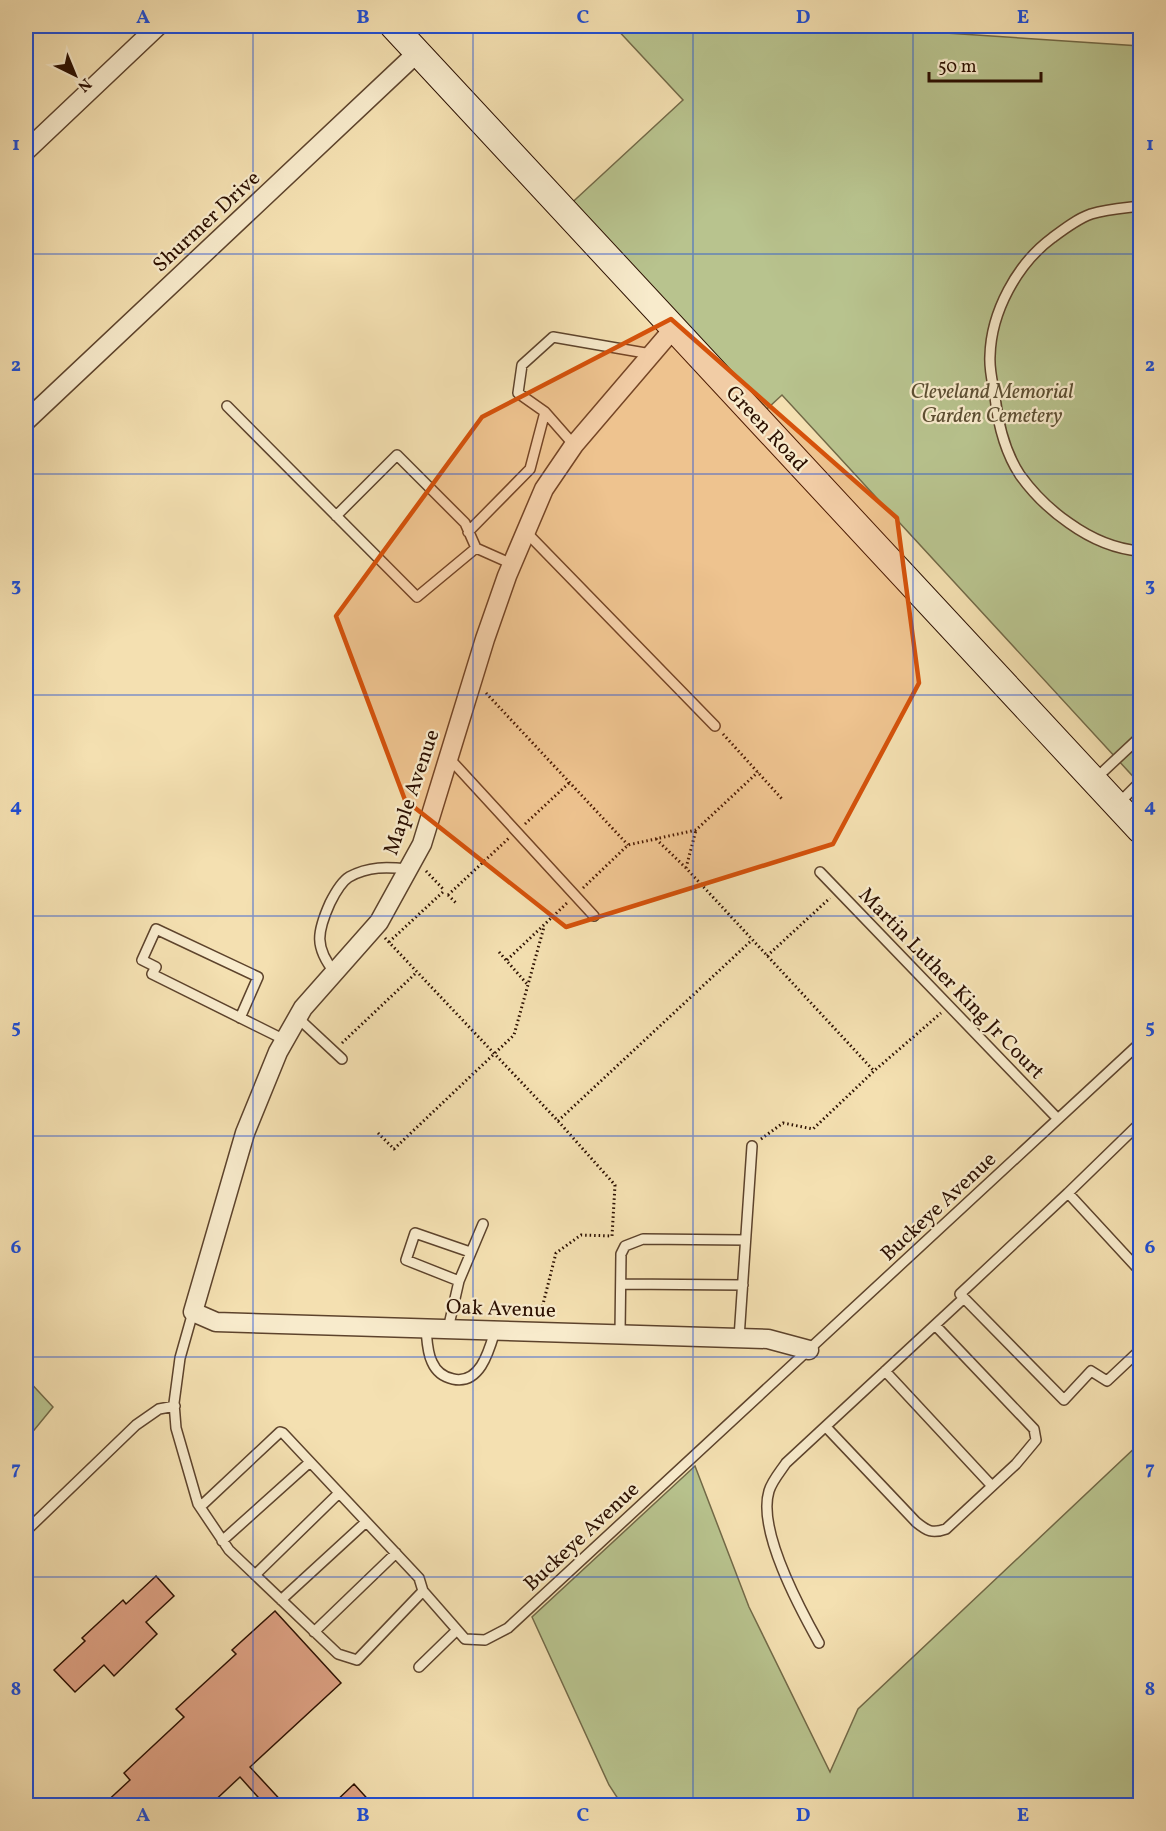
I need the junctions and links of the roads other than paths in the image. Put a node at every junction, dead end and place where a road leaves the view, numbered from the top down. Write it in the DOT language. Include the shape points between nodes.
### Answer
graph roads {
  1 [pos="158,26"];
  2 [pos="393,26"];
  3 [pos="418,52"];
  4 [pos="26,151"];
  5 [pos="1140,206"];
  6 [pos="674,328"];
  7 [pos="652,354"];
  8 [pos="227,406"];
  9 [pos="545,412"];
  10 [pos="26,422"];
  11 [pos="574,445"];
  12 [pos="336,516"];
  13 [pos="468,531"];
  14 [pos="526,532"];
  15 [pos="476,548"];
  16 [pos="1140,551"];
  17 [pos="512,564"];
  18 [pos="716,726"];
  19 [pos="1140,736"];
  20 [pos="448,758"];
  21 [pos="1094,780"];
  22 [pos="1140,782"];
  23 [pos="1117,805"];
  24 [pos="1140,830"];
  25 [pos="411,864"];
  26 [pos="820,872"];
  27 [pos="594,916"];
  28 [pos="334,973"];
  29 [pos="240,1018"];
  30 [pos="298,1018"];
  31 [pos="285,1040"];
  32 [pos="1140,1043"];
  33 [pos="342,1059"];
  34 [pos="1058,1119"];
  35 [pos="1140,1123"];
  36 [pos="752,1146"];
  37 [pos="1068,1193"];
  38 [pos="483,1224"];
  39 [pos="745,1240"];
  40 [pos="470,1251"];
  41 [pos="1140,1271"];
  42 [pos="459,1281"];
  43 [pos="621,1284"];
  44 [pos="742,1286"];
  45 [pos="964,1298"];
  46 [pos="193,1312"];
  47 [pos="935,1325"];
  48 [pos="426,1329"];
  49 [pos="448,1329"];
  50 [pos="495,1330"];
  51 [pos="620,1334"];
  52 [pos="739,1338"];
  53 [pos="808,1350"];
  54 [pos="1140,1350"];
  55 [pos="885,1371"];
  56 [pos="175,1406"];
  57 [pos="826,1427"];
  58 [pos="310,1462"];
  59 [pos="992,1486"];
  60 [pos="339,1493"];
  61 [pos="200,1507"];
  62 [pos="366,1522"];
  63 [pos="26,1531"];
  64 [pos="222,1541"];
  65 [pos="396,1553"];
  66 [pos="255,1575"];
  67 [pos="423,1591"];
  68 [pos="281,1600"];
  69 [pos="458,1630"];
  70 [pos="314,1632"];
  71 [pos="819,1643"];
  72 [pos="419,1667"];
  1 -- 4 [label="street"];
  2 -- 3 [label="main road, Green Road"];
  3 -- 6 [label="main road, Green Road"];
  3 -- 10 [label="street, Shurmer Drive"];
  5 -- 16 [label="lane" via="1090,214 1059,232 1031,256 1000,309 990,356 1002,433 1020,474 1044,503 1082,532 1117,547"];
  6 -- 7 [label="street, Maple Avenue"];
  6 -- 21 [label="main road, Green Road"];
  7 -- 9 [label="lane" via="553,337 522,365 518,393"];
  7 -- 11 [label="street, Maple Avenue"];
  8 -- 12 [label="lane"];
  9 -- 11 [label="lane"];
  9 -- 13 [label="lane" via="530,469"];
  11 -- 14 [label="street, Maple Avenue" via="544,489"];
  12 -- 13 [label="lane" via="397,456 465,523"];
  12 -- 15 [label="lane" via="417,597"];
  13 -- 15 [label="lane"];
  14 -- 17 [label="street, Maple Avenue"];
  14 -- 18 [label="lane"];
  15 -- 17 [label="lane"];
  17 -- 20 [label="street, Maple Avenue"];
  19 -- 21 [label="lane"];
  20 -- 25 [label="street, Maple Avenue" via="422,844"];
  20 -- 27 [label="lane"];
  21 -- 23 [label="main road, Green Road"];
  22 -- 23 [label="lane"];
  23 -- 24 [label="main road, Green Road"];
  25 -- 28 [label="street, Maple Avenue" via="375,927"];
  25 -- 28 [label="lane" via="364,870 346,879 333,896 319,927 322,955"];
  26 -- 34 [label="lane, Martin Luther King Jr Court"];
  28 -- 30 [label="street, Maple Avenue"];
  29 -- 29 [label="lane" via="152,974 156,967 142,960 156,929 258,977"];
  29 -- 31 [label="lane"];
  30 -- 31 [label="street, Maple Avenue"];
  30 -- 33 [label="lane"];
  31 -- 46 [label="street, Maple Avenue" via="245,1133"];
  32 -- 34 [label="lane, Buckeye Avenue"];
  34 -- 53 [label="lane, Buckeye Avenue"];
  35 -- 37 [label="lane"];
  36 -- 39 [label="lane"];
  37 -- 41 [label="lane"];
  37 -- 45 [label="lane" via="960,1294"];
  38 -- 40 [label="lane"];
  39 -- 43 [label="lane" via="643,1239 625,1246 621,1254"];
  39 -- 44 [label="lane"];
  40 -- 42 [label="lane"];
  40 -- 42 [label="lane" via="415,1233 406,1260"];
  42 -- 49 [label="lane"];
  43 -- 44 [label="lane"];
  43 -- 51 [label="lane"];
  44 -- 52 [label="lane"];
  45 -- 47 [label="lane"];
  45 -- 54 [label="lane" via="1064,1400 1091,1371 1107,1381"];
  46 -- 48 [label="street, Oak Avenue" via="216,1322"];
  46 -- 56 [label="lane" via="180,1358"];
  47 -- 55 [label="lane"];
  47 -- 59 [label="lane" via="1034,1429 1036,1440 1027,1453"];
  48 -- 49 [label="street, Oak Avenue"];
  48 -- 50 [label="lane" via="431,1361 438,1372 460,1380 472,1377 482,1364"];
  49 -- 50 [label="street, Oak Avenue"];
  50 -- 51 [label="street, Oak Avenue"];
  51 -- 52 [label="street, Oak Avenue"];
  52 -- 53 [label="street, Oak Avenue" via="768,1339"];
  53 -- 69 [label="lane, Buckeye Avenue" via="508,1628 485,1640 465,1639"];
  55 -- 57 [label="lane"];
  55 -- 59 [label="lane"];
  56 -- 61 [label="lane" via="176,1428"];
  56 -- 63 [label="lane" via="159,1409 136,1425"];
  57 -- 59 [label="lane" via="926,1531 935,1533 945,1528"];
  57 -- 71 [label="lane" via="786,1463 769,1490 767,1504 783,1570"];
  58 -- 60 [label="lane, Buckeye Avenue"];
  58 -- 61 [label="lane, Buckeye Avenue" via="280,1432"];
  58 -- 64 [label="lane"];
  60 -- 62 [label="lane, Buckeye Avenue"];
  60 -- 66 [label="lane"];
  61 -- 64 [label="lane"];
  62 -- 65 [label="lane, Buckeye Avenue"];
  62 -- 68 [label="lane"];
  64 -- 66 [label="lane"];
  65 -- 67 [label="lane, Buckeye Avenue" via="419,1578"];
  65 -- 70 [label="lane"];
  66 -- 68 [label="lane"];
  67 -- 69 [label="lane, Buckeye Avenue"];
  67 -- 70 [label="lane" via="357,1660 338,1654"];
  68 -- 70 [label="lane"];
  69 -- 72 [label="lane"];
}
